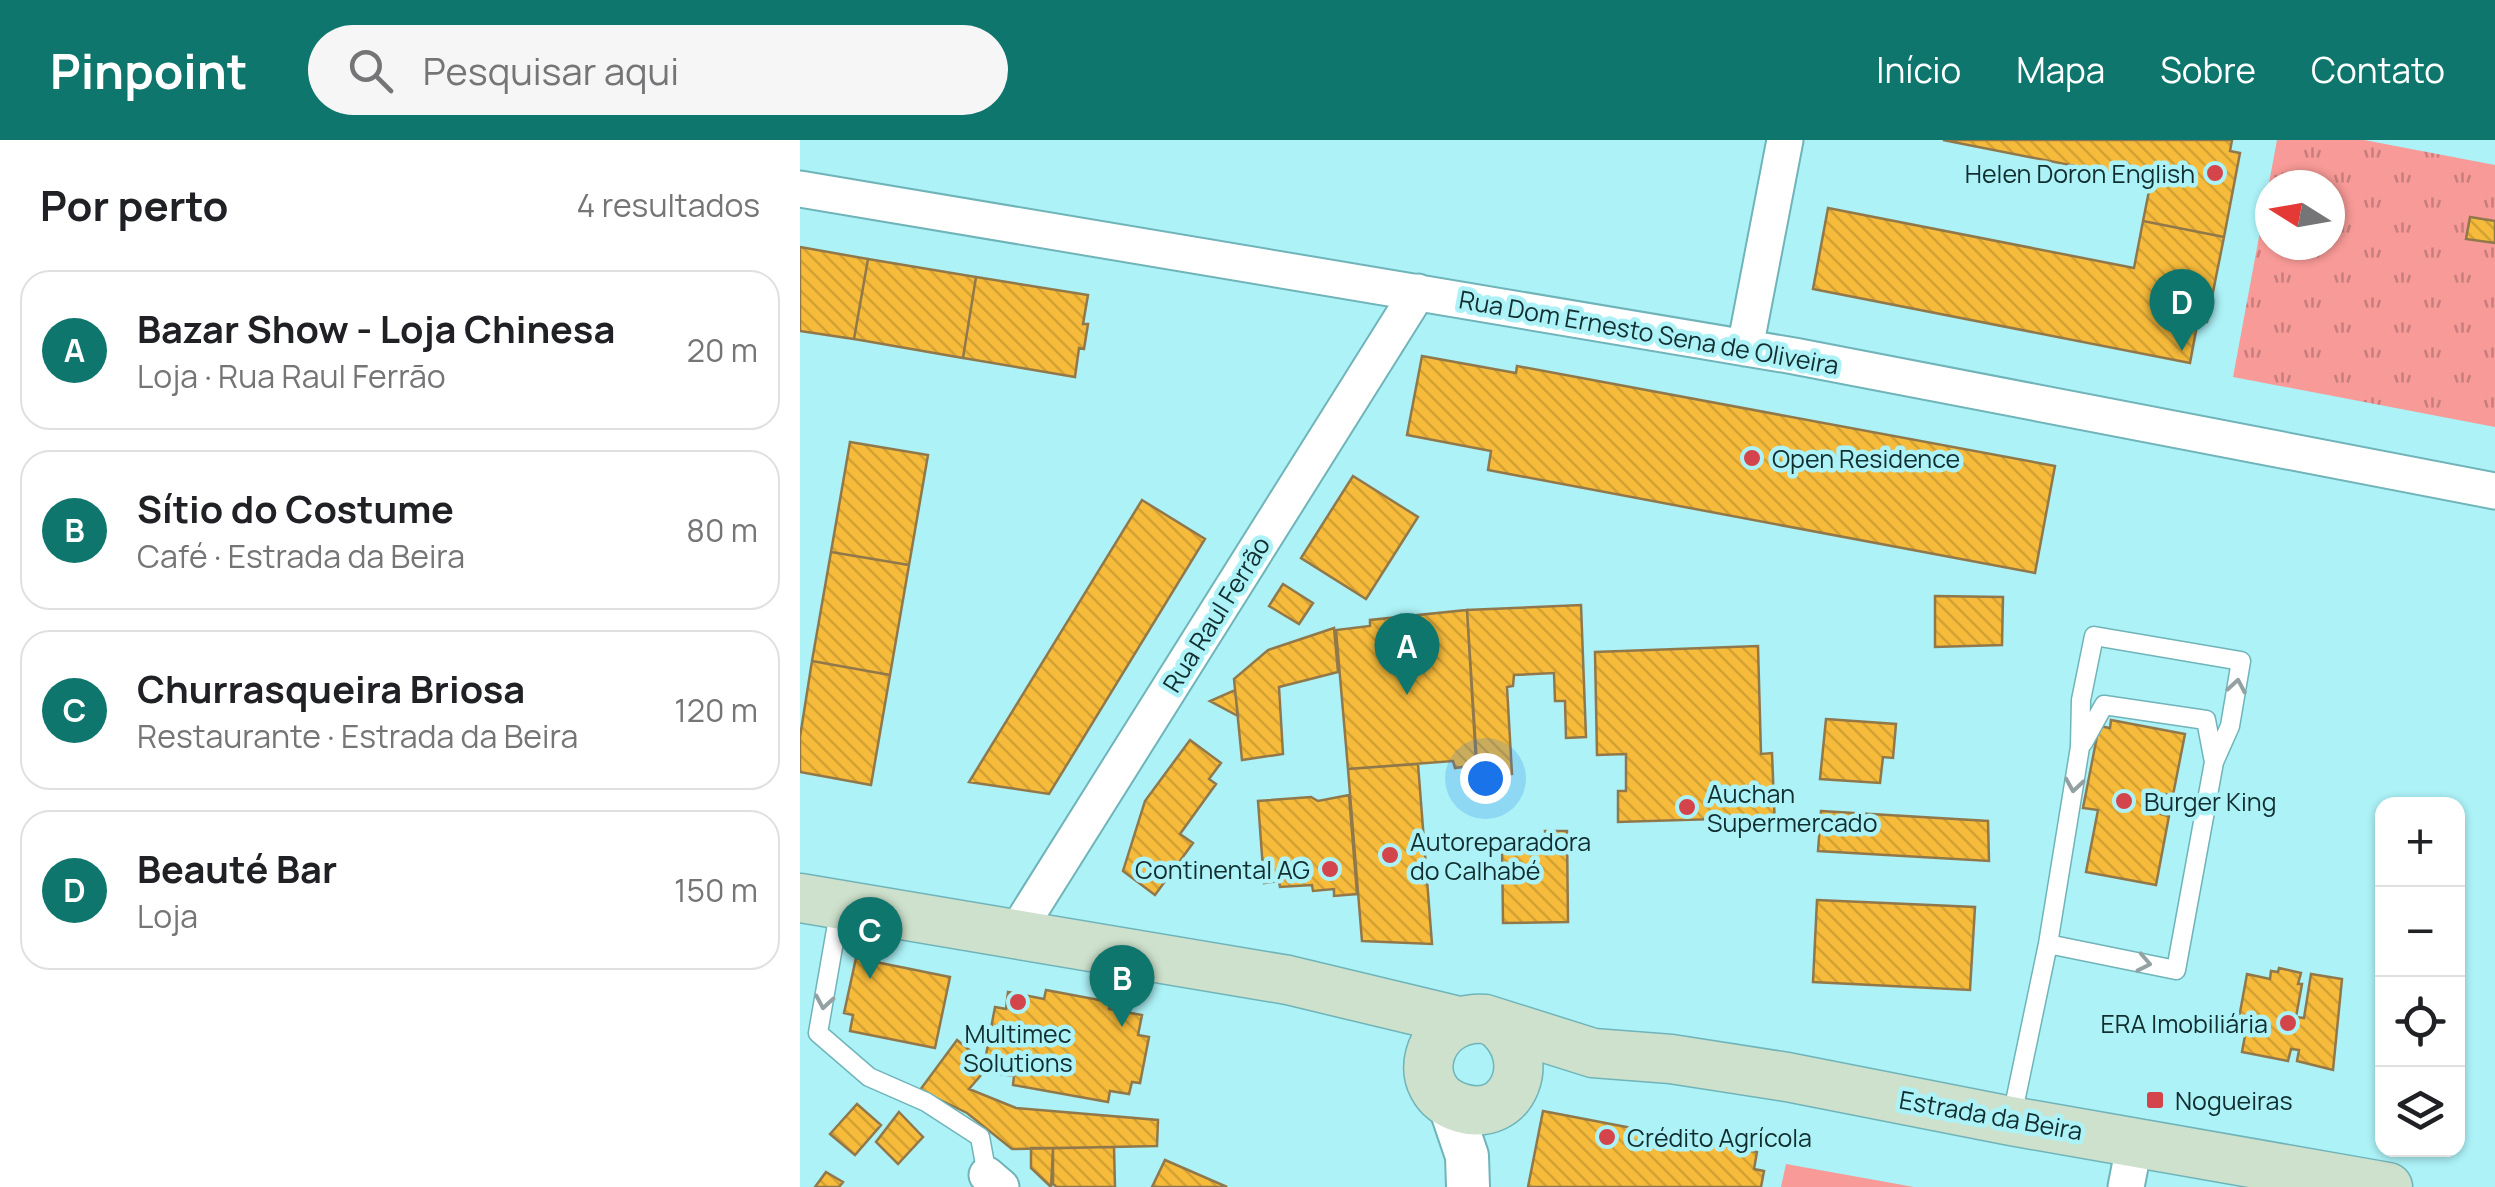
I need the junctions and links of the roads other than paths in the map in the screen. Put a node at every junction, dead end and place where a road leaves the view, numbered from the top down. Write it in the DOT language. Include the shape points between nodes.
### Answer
graph roads {
  1 [pos="1785,140"];
  2 [pos="800,189"];
  3 [pos="1418,292"];
  4 [pos="1745,348"];
  5 [pos="2495,491"];
  6 [pos="2080,748"];
  7 [pos="2214,762"];
  8 [pos="820,902"];
  9 [pos="1014,936"];
  10 [pos="2048,944"];
  11 [pos="1348,994"];
  12 [pos="1478,1022"];
  13 [pos="1593,1053"];
  14 [pos="1472,1088"];
  15 [pos="2011,1121"];
  16 [pos="2134,1141"];
  17 [pos="1467,1171"];
  18 [pos="994,1181"];
  19 [pos="2126,1187"];
  20 [pos="2388,1187"];
  1 -- 4 [label="street"];
  2 -- 3 [label="street, Rua Dom Ernesto Sena de Oliveira"];
  3 -- 4 [label="street, Rua Dom Ernesto Sena de Oliveira"];
  3 -- 9 [label="street, Rua Raul Ferrão"];
  4 -- 5 [label="street, Rua Dom Ernesto Sena de Oliveira"];
  6 -- 7 [label="lane" via="2104,706 2206,720"];
  7 -- 6 [label="lane, one-way" via="2230,726 2242,661 2094,636"];
  6 -- 10 [label="lane, one-way"];
  10 -- 7 [label="lane, one-way" via="2176,970"];
  8 -- 9 [label="main road, Estrada da Beira"];
  8 -- 18 [label="lane, one-way" via="818,1032 868,1077 926,1102 980,1137"];
  9 -- 11 [label="main road, Estrada da Beira"];
  10 -- 15 [label="lane"];
  11 -- 12 [label="main road, Estrada da Beira"];
  11 -- 14 [label="main road, Estrada da Beira"];
  12 -- 13 [label="main road, Estrada da Beira"];
  12 -- 14 [label="main road" via="1437,1037"];
  12 -- 14 [label="main road" via="1516,1042 1520,1067"];
  13 -- 14 [label="main road, Estrada da Beira"];
  13 -- 15 [label="main road, Estrada da Beira" via="1787,1077"];
  14 -- 17 [label="street"];
  15 -- 16 [label="main road, Estrada da Beira"];
  16 -- 19 [label="street"];
  16 -- 20 [label="main road, Estrada da Beira"];
}
